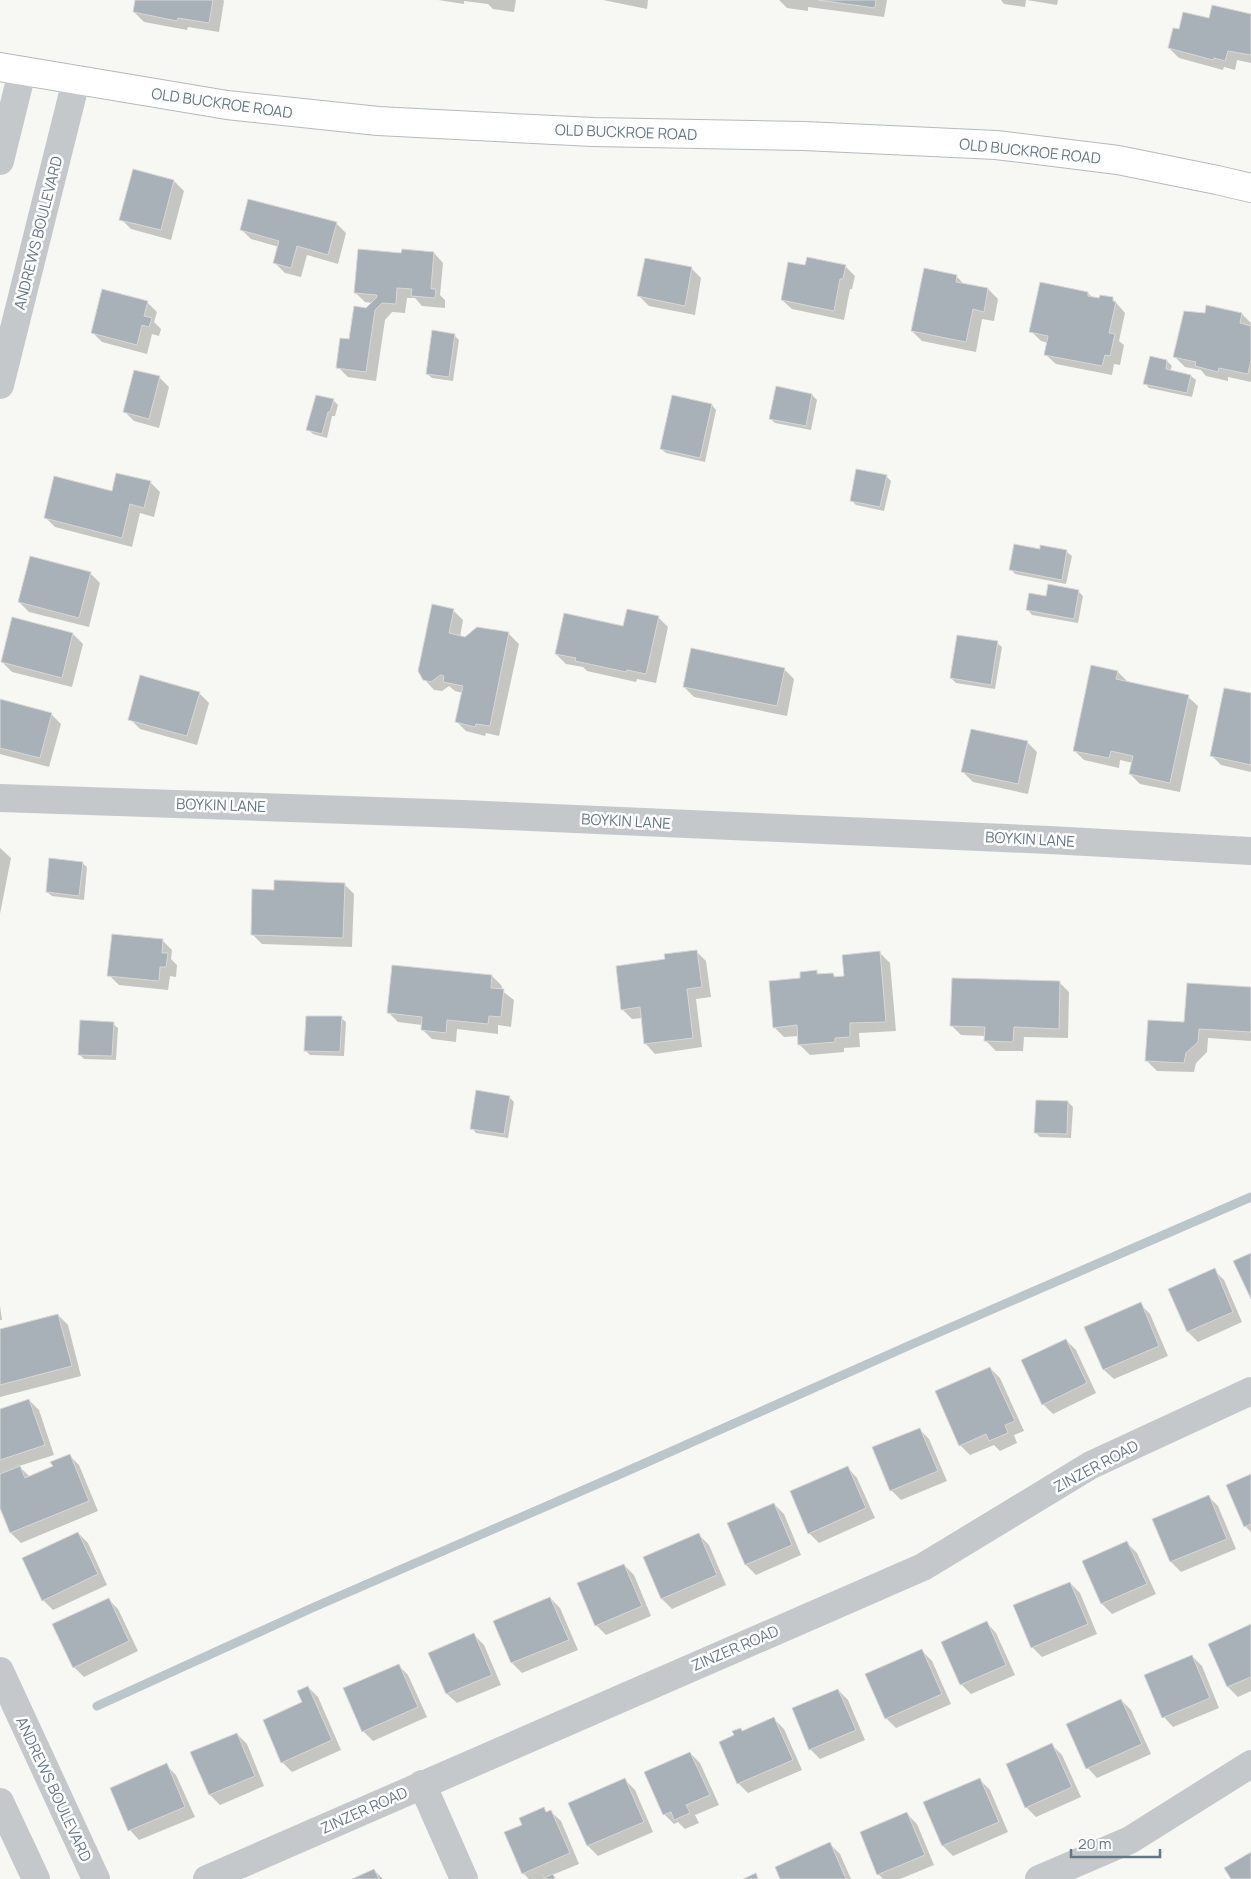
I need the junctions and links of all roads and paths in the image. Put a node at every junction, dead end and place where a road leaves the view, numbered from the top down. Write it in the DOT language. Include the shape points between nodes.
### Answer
graph roads {
  1 [pos="11,70"];
  2 [pos="76,81"];
  3 [pos="0,161"];
  4 [pos="1251,188"];
  5 [pos="0,385"];
  6 [pos="0,798"];
  7 [pos="1251,851"];
  8 [pos="1251,1391"];
  9 [pos="0,1671"];
  10 [pos="1251,1764"];
  11 [pos="422,1784"];
  12 [pos="0,1802"];
  13 [pos="36,1879"];
  14 [pos="96,1879"];
  15 [pos="207,1879"];
  16 [pos="464,1879"];
  17 [pos="1040,1879"];
  1 -- 2 [label="main road, OLD BUCKROE ROAD"];
  1 -- 3 [label="street"];
  2 -- 4 [label="main road, OLD BUCKROE ROAD" via="227,106 378,121 593,132 804,136 996,145 1118,160"];
  2 -- 5 [label="street, ANDREWS BOULEVARD"];
  6 -- 7 [label="street, BOYKIN LANE" via="462,814"];
  8 -- 11 [label="street, ZINZER ROAD" via="1091,1465 923,1567"];
  9 -- 14 [label="street, ANDREWS BOULEVARD"];
  10 -- 17 [label="street" via="1130,1840"];
  11 -- 15 [label="street, ZINZER ROAD"];
  11 -- 16 [label="street"];
  12 -- 13 [label="street"];
}
